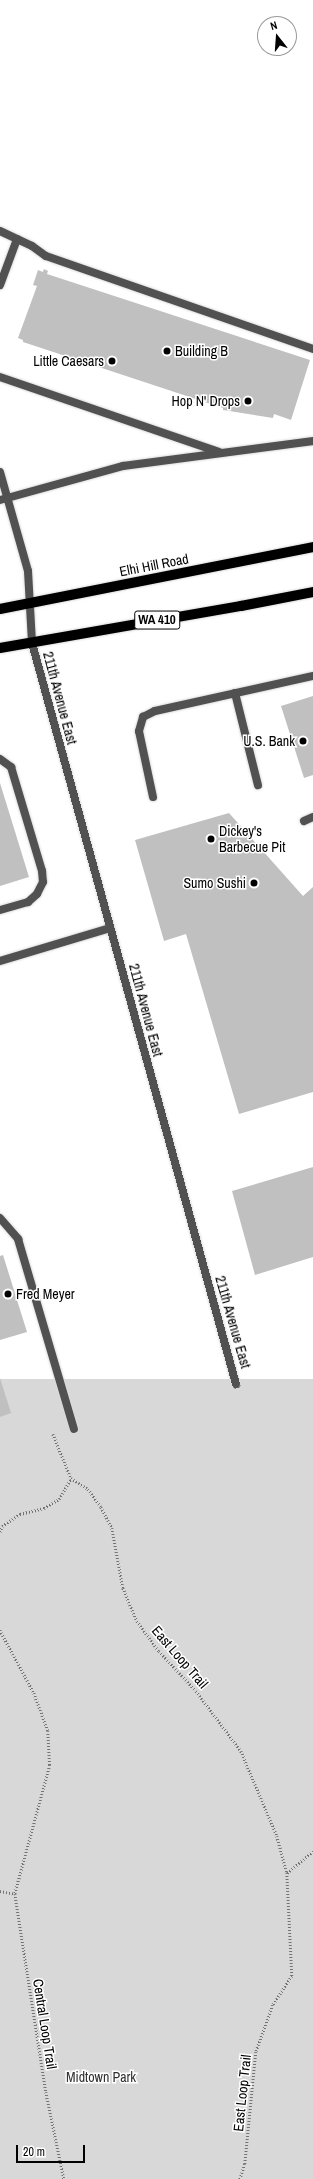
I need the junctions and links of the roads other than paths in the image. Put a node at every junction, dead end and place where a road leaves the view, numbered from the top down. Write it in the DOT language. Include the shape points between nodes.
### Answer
graph roads {
  1 [pos="0,231"];
  2 [pos="17,239"];
  3 [pos="0,285"];
  4 [pos="313,349"];
  5 [pos="0,377"];
  6 [pos="313,442"];
  7 [pos="222,453"];
  8 [pos="0,472"];
  9 [pos="4,499"];
  10 [pos="313,547"];
  11 [pos="313,592"];
  12 [pos="30,605"];
  13 [pos="0,609"];
  14 [pos="32,643"];
  15 [pos="0,648"];
  16 [pos="313,676"];
  17 [pos="235,693"];
  18 [pos="0,759"];
  19 [pos="258,785"];
  20 [pos="154,797"];
  21 [pos="313,817"];
  22 [pos="304,821"];
  23 [pos="0,910"];
  24 [pos="110,928"];
  25 [pos="0,961"];
  26 [pos="0,1218"];
  27 [pos="236,1384"];
  28 [pos="74,1429"];
  1 -- 2 [label="street"];
  2 -- 3 [label="street"];
  2 -- 4 [label="street" via="46,256"];
  5 -- 7 [label="street"];
  6 -- 7 [label="street"];
  7 -- 9 [label="street" via="123,466"];
  8 -- 9 [label="street, 211th Avenue East"];
  9 -- 12 [label="street, 211th Avenue East" via="28,571"];
  10 -- 12 [label="main road, Elhi Hill Road"];
  11 -- 14 [label="main road, WA 410"];
  12 -- 13 [label="main road, Elhi Hill Road"];
  12 -- 14 [label="street, 211th Avenue East"];
  14 -- 15 [label="main road, WA 410"];
  14 -- 24 [label="street, 211th Avenue East"];
  16 -- 17 [label="street"];
  17 -- 19 [label="street"];
  17 -- 20 [label="street" via="155,711 143,717 139,730"];
  18 -- 23 [label="street" via="11,766 43,882 37,894 28,902"];
  21 -- 22 [label="street"];
  24 -- 25 [label="street"];
  24 -- 27 [label="street, 211th Avenue East"];
  26 -- 28 [label="street" via="18,1239"];
}
